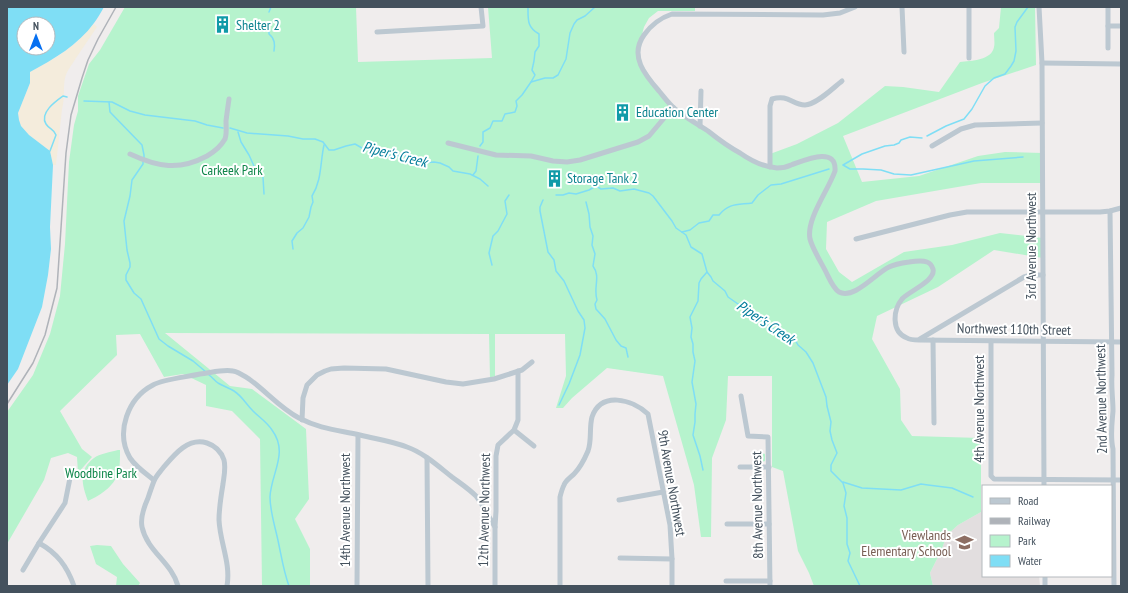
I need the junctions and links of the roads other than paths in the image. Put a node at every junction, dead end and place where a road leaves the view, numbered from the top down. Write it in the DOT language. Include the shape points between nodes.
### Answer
graph roads {
  1 [pos="481,7"];
  2 [pos="855,7"];
  3 [pos="902,7"];
  4 [pos="969,7"];
  5 [pos="1039,7"];
  6 [pos="1108,7"];
  7 [pos="1108,26"];
  8 [pos="1121,26"];
  9 [pos="377,32"];
  10 [pos="1108,48"];
  11 [pos="904,52"];
  12 [pos="969,58"];
  13 [pos="1042,63"];
  14 [pos="1121,64"];
  15 [pos="842,81"];
  16 [pos="701,91"];
  17 [pos="229,99"];
  18 [pos="674,108"];
  19 [pos="1042,123"];
  20 [pos="700,126"];
  21 [pos="448,143"];
  22 [pos="932,146"];
  23 [pos="130,154"];
  24 [pos="770,167"];
  25 [pos="1121,208"];
  26 [pos="1110,211"];
  27 [pos="1043,212"];
  28 [pos="856,239"];
  29 [pos="1043,275"];
  30 [pos="919,340"];
  31 [pos="933,340"];
  32 [pos="991,341"];
  33 [pos="1043,341"];
  34 [pos="1112,342"];
  35 [pos="1121,342"];
  36 [pos="532,362"];
  37 [pos="518,371"];
  38 [pos="741,396"];
  39 [pos="302,420"];
  40 [pos="934,423"];
  41 [pos="514,430"];
  42 [pos="358,435"];
  43 [pos="534,446"];
  44 [pos="427,458"];
  45 [pos="740,467"];
  46 [pos="769,467"];
  47 [pos="70,478"];
  48 [pos="1044,479"];
  49 [pos="154,480"];
  50 [pos="1113,480"];
  51 [pos="1121,480"];
  52 [pos="1044,485"];
  53 [pos="663,492"];
  54 [pos="619,500"];
  55 [pos="727,524"];
  56 [pos="769,524"];
  57 [pos="495,527"];
  58 [pos="39,543"];
  59 [pos="620,558"];
  60 [pos="672,559"];
  61 [pos="24,570"];
  62 [pos="726,581"];
  63 [pos="770,584"];
  64 [pos="74,586"];
  65 [pos="178,586"];
  66 [pos="227,586"];
  67 [pos="357,586"];
  68 [pos="428,586"];
  69 [pos="496,586"];
  70 [pos="560,586"];
  71 [pos="672,586"];
  72 [pos="1114,586"];
  1 -- 9 [label="street" via="483,26"];
  2 -- 18 [label="street" via="828,15 682,13 663,18 640,40 638,56 644,72"];
  3 -- 11 [label="street"];
  4 -- 12 [label="street"];
  5 -- 13 [label="street, 3rd Avenue Northwest"];
  6 -- 7 [label="street"];
  7 -- 8 [label="street"];
  7 -- 10 [label="street"];
  13 -- 14 [label="street"];
  13 -- 19 [label="street, 3rd Avenue Northwest"];
  15 -- 24 [label="street" via="815,102 808,104 803,105 784,97 772,98"];
  16 -- 20 [label="street"];
  17 -- 23 [label="street" via="225,138 210,154 180,166 163,166"];
  18 -- 20 [label="street"];
  18 -- 21 [label="street" via="649,136 638,142 580,160 552,161 531,156 487,153"];
  19 -- 22 [label="street" via="975,125 961,129"];
  19 -- 27 [label="street, 3rd Avenue Northwest"];
  20 -- 24 [label="street" via="740,154"];
  24 -- 30 [label="street, Northwest 110th Street" via="787,167 818,156 833,162 835,171 813,217 810,240 832,283 840,292 852,292 895,264 922,261 931,264 932,276 903,299 896,310 896,329 908,339"];
  25 -- 26 [label="street"];
  26 -- 27 [label="street"];
  26 -- 34 [label="street, 2nd Avenue Northwest"];
  27 -- 28 [label="street" via="967,212"];
  27 -- 29 [label="street, 3rd Avenue Northwest"];
  29 -- 30 [label="street" via="1024,277"];
  29 -- 33 [label="street, 3rd Avenue Northwest"];
  30 -- 31 [label="street, Northwest 110th Street"];
  31 -- 32 [label="street, Northwest 110th Street"];
  31 -- 40 [label="street"];
  32 -- 33 [label="street, Northwest 110th Street"];
  32 -- 48 [label="street, 4th Avenue Northwest" via="991,476 994,479"];
  33 -- 34 [label="street, Northwest 110th Street"];
  33 -- 48 [label="street, 3rd Avenue Northwest"];
  34 -- 35 [label="street, Northwest 110th Street"];
  34 -- 50 [label="street, 2nd Avenue Northwest"];
  36 -- 37 [label="street"];
  37 -- 39 [label="street" via="483,382 462,384 386,369 331,369 317,375 307,386 303,398"];
  37 -- 41 [label="street" via="519,416"];
  38 -- 46 [label="street, 8th Avenue Northwest" via="748,436 768,437"];
  39 -- 42 [label="street" via="320,427"];
  39 -- 49 [label="street" via="236,371 159,382 142,392 134,401 125,420 123,432 127,452 137,467"];
  41 -- 43 [label="street"];
  41 -- 57 [label="street, 12th Avenue Northwest" via="498,445 496,452"];
  42 -- 44 [label="street" via="402,445"];
  42 -- 67 [label="street, 14th Avenue Northwest"];
  44 -- 57 [label="street" via="476,496"];
  44 -- 68 [label="street"];
  45 -- 46 [label="street"];
  46 -- 56 [label="street, 8th Avenue Northwest"];
  47 -- 58 [label="street" via="65,503"];
  48 -- 50 [label="street"];
  48 -- 52 [label="street, 3rd Avenue Northwest"];
  49 -- 65 [label="street" via="144,509 142,526 148,541 171,570"];
  49 -- 66 [label="street" via="172,457 183,447 194,442 210,444 220,451 225,470 219,519 227,559"];
  50 -- 51 [label="street"];
  50 -- 72 [label="street, 2nd Avenue Northwest"];
  53 -- 54 [label="street"];
  53 -- 60 [label="street, 9th Avenue Northwest" via="670,524"];
  53 -- 70 [label="street, 9th Avenue Northwest" via="648,414 642,408 623,400 613,399 597,408 591,423 589,450 562,487"];
  55 -- 56 [label="street"];
  56 -- 63 [label="street, 8th Avenue Northwest"];
  57 -- 69 [label="street, 12th Avenue Northwest"];
  58 -- 61 [label="street"];
  58 -- 64 [label="street" via="58,557"];
  59 -- 60 [label="street"];
  60 -- 71 [label="street, 9th Avenue Northwest"];
  62 -- 63 [label="street"];
}
